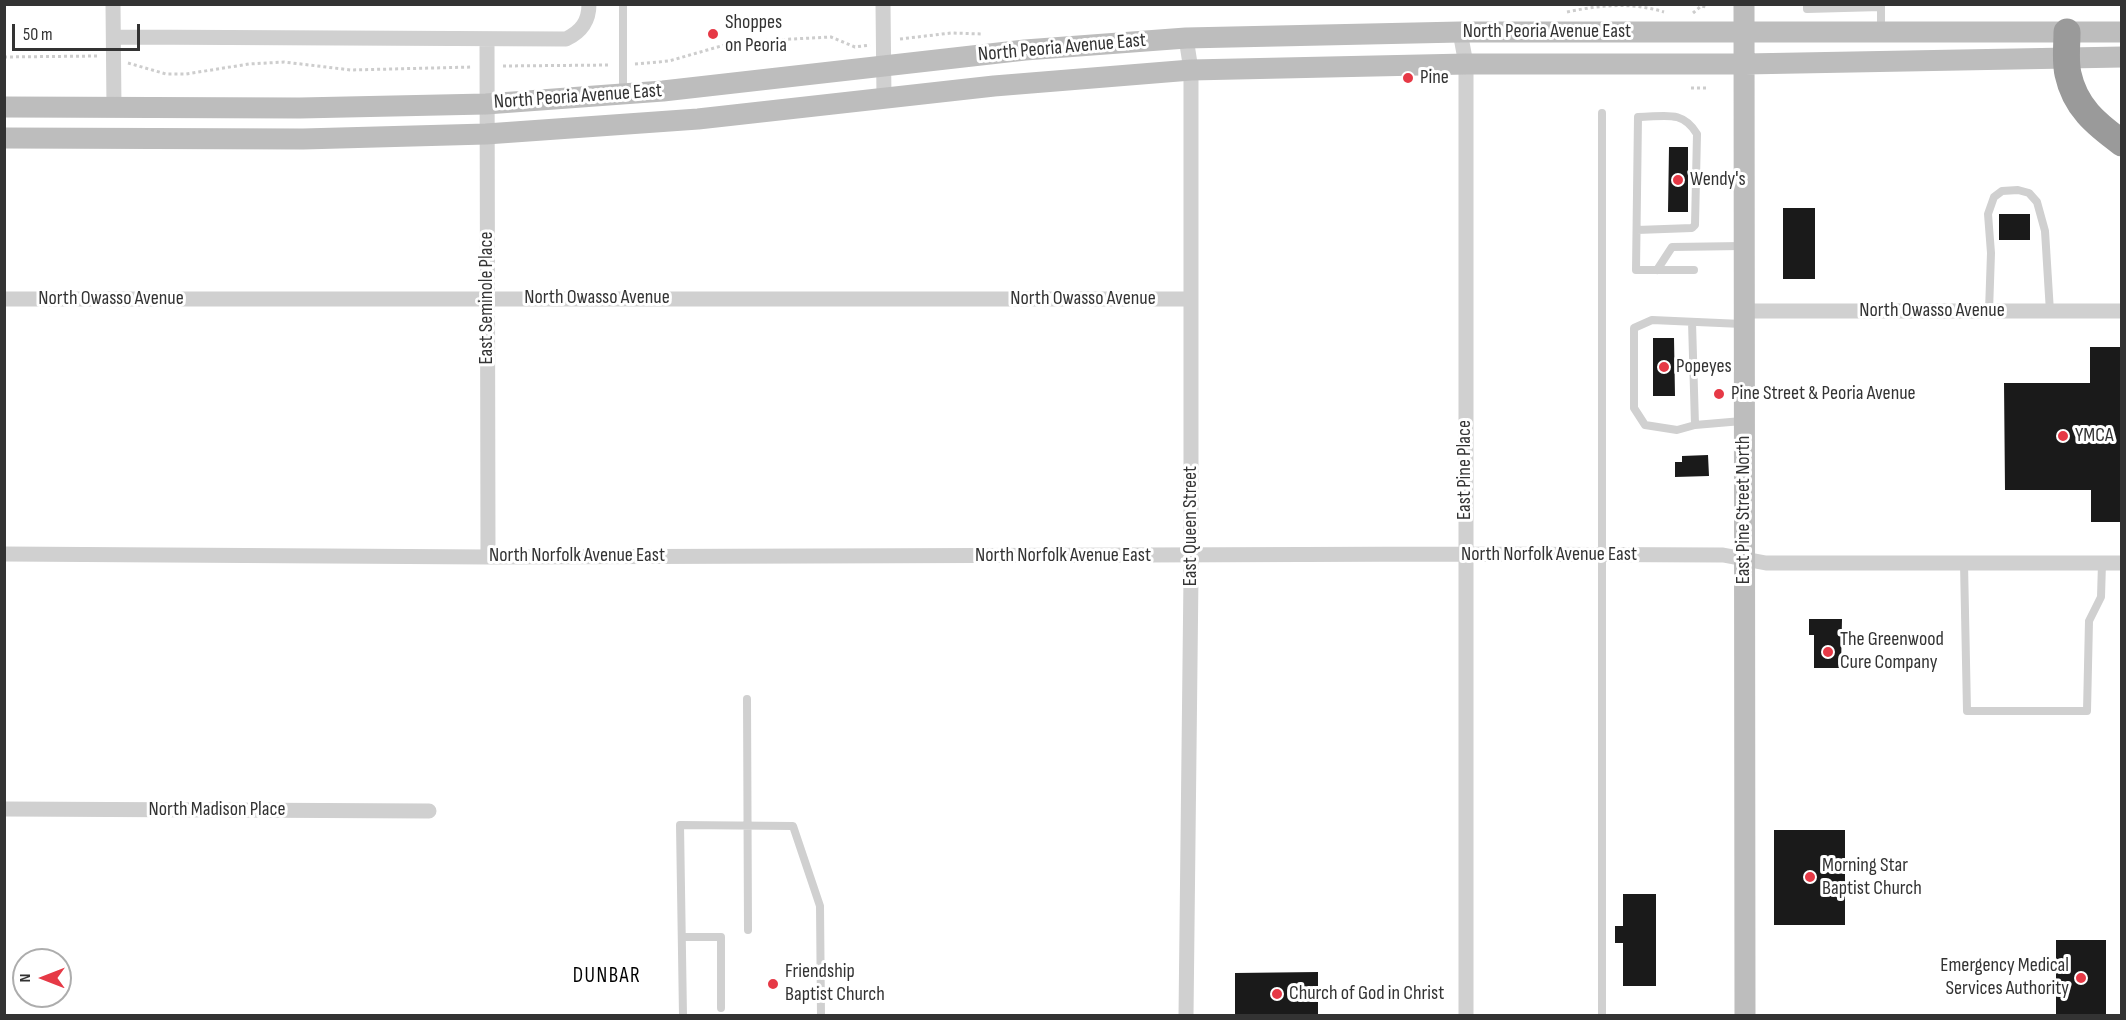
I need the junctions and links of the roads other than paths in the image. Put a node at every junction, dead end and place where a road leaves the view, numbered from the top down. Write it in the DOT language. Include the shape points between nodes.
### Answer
graph roads {
  1 [pos="113,4"];
  2 [pos="589,4"];
  3 [pos="623,4"];
  4 [pos="883,4"];
  5 [pos="1744,4"];
  6 [pos="1807,4"];
  7 [pos="1881,6"];
  8 [pos="1745,31"];
  9 [pos="1461,32"];
  10 [pos="1881,32"];
  11 [pos="2067,32"];
  12 [pos="2121,32"];
  13 [pos="115,37"];
  14 [pos="1186,38"];
  15 [pos="487,39"];
  16 [pos="2121,57"];
  17 [pos="2067,59"];
  18 [pos="1466,64"];
  19 [pos="1745,64"];
  20 [pos="884,66"];
  21 [pos="1191,70"];
  22 [pos="623,94"];
  23 [pos="884,98"];
  24 [pos="486,104"];
  25 [pos="4,107"];
  26 [pos="114,108"];
  27 [pos="1602,113"];
  28 [pos="486,134"];
  29 [pos="4,138"];
  30 [pos="2121,143"];
  31 [pos="1636,230"];
  32 [pos="1744,246"];
  33 [pos="1657,270"];
  34 [pos="1694,270"];
  35 [pos="487,298"];
  36 [pos="4,299"];
  37 [pos="1190,299"];
  38 [pos="1989,311"];
  39 [pos="2121,311"];
  40 [pos="2050,312"];
  41 [pos="1743,317"];
  42 [pos="1692,322"];
  43 [pos="1744,421"];
  44 [pos="1695,425"];
  45 [pos="4,554"];
  46 [pos="1465,554"];
  47 [pos="1602,555"];
  48 [pos="1191,556"];
  49 [pos="488,557"];
  50 [pos="1745,559"];
  51 [pos="1964,563"];
  52 [pos="2102,563"];
  53 [pos="2121,563"];
  54 [pos="747,699"];
  55 [pos="4,809"];
  56 [pos="429,811"];
  57 [pos="748,826"];
  58 [pos="748,930"];
  59 [pos="682,937"];
  60 [pos="721,1008"];
  61 [pos="683,1016"];
  62 [pos="821,1016"];
  63 [pos="1186,1016"];
  64 [pos="1466,1016"];
  65 [pos="1602,1016"];
  66 [pos="1745,1016"];
  1 -- 13 [label="street"];
  2 -- 15 [label="street" via="585,26 566,39"];
  3 -- 22 [label="lane"];
  4 -- 20 [label="street"];
  5 -- 8 [label="main road, East Pine Street North"];
  6 -- 7 [label="lane" via="1807,9"];
  7 -- 10 [label="lane"];
  8 -- 9 [label="main road, North Peoria Avenue East"];
  8 -- 10 [label="main road, North Peoria Avenue East"];
  8 -- 19 [label="main road, East Pine Street North"];
  9 -- 14 [label="main road, North Peoria Avenue East"];
  9 -- 18 [label="street, East Pine Place"];
  10 -- 11 [label="main road, North Peoria Avenue East"];
  11 -- 12 [label="main road, North Peoria Avenue East"];
  11 -- 17 [label="highway"];
  13 -- 15 [label="street"];
  13 -- 26 [label="street"];
  14 -- 20 [label="main road, North Peoria Avenue East"];
  14 -- 21 [label="street, East Queen Street"];
  15 -- 24 [label="street, East Seminole Place"];
  16 -- 17 [label="main road, North Peoria Avenue East"];
  17 -- 19 [label="main road, North Peoria Avenue East"];
  17 -- 30 [label="highway" via="2078,100 2093,121"];
  18 -- 19 [label="main road, North Peoria Avenue East"];
  18 -- 21 [label="main road, North Peoria Avenue East"];
  18 -- 46 [label="street, East Pine Place"];
  19 -- 32 [label="main road, East Pine Street North"];
  20 -- 22 [label="main road, North Peoria Avenue East"];
  20 -- 23 [label="street"];
  21 -- 23 [label="main road, North Peoria Avenue East"];
  21 -- 37 [label="street, East Queen Street"];
  22 -- 24 [label="main road, North Peoria Avenue East"];
  23 -- 28 [label="main road, North Peoria Avenue East" via="698,118"];
  24 -- 26 [label="main road, North Peoria Avenue East"];
  24 -- 28 [label="street, East Seminole Place"];
  25 -- 26 [label="main road, North Peoria Avenue East"];
  27 -- 47 [label="lane"];
  28 -- 29 [label="main road, North Peoria Avenue East" via="303,139"];
  28 -- 35 [label="street, East Seminole Place"];
  31 -- 31 [label="lane" via="1638,117 1682,117 1697,134 1697,221 1692,228"];
  31 -- 33 [label="lane" via="1636,270"];
  32 -- 33 [label="lane" via="1672,247"];
  32 -- 41 [label="main road, East Pine Street North"];
  33 -- 34 [label="lane"];
  35 -- 36 [label="street, North Owasso Avenue"];
  35 -- 37 [label="street, North Owasso Avenue"];
  35 -- 49 [label="street, East Seminole Place"];
  37 -- 48 [label="street, East Queen Street"];
  38 -- 40 [label="street, North Owasso Avenue"];
  38 -- 40 [label="lane" via="1989,214 1994,197 2002,191 2018,190 2029,193 2037,202 2045,231"];
  38 -- 41 [label="street, North Owasso Avenue"];
  39 -- 40 [label="street, North Owasso Avenue"];
  41 -- 42 [label="lane"];
  41 -- 43 [label="main road, East Pine Street North"];
  42 -- 44 [label="lane"];
  42 -- 44 [label="lane" via="1652,320 1634,328 1632,360 1634,408 1645,425 1677,430"];
  43 -- 44 [label="lane"];
  43 -- 50 [label="main road, East Pine Street North"];
  45 -- 49 [label="street, North Norfolk Avenue East"];
  46 -- 47 [label="street, North Norfolk Avenue East"];
  46 -- 48 [label="street, North Norfolk Avenue East"];
  46 -- 64 [label="street, East Pine Place"];
  47 -- 50 [label="street, North Norfolk Avenue East" via="1722,555"];
  47 -- 65 [label="lane"];
  48 -- 49 [label="street, North Norfolk Avenue East"];
  48 -- 63 [label="street, East Queen Street"];
  50 -- 51 [label="street, North Norfolk Avenue East" via="1782,563"];
  50 -- 66 [label="main road, East Pine Street North"];
  51 -- 52 [label="street, North Norfolk Avenue East"];
  51 -- 52 [label="lane" via="1966,711 2087,711 2089,621 2101,597"];
  52 -- 53 [label="street, North Norfolk Avenue East"];
  54 -- 57 [label="lane"];
  55 -- 56 [label="street, North Madison Place"];
  57 -- 58 [label="lane"];
  57 -- 59 [label="lane" via="680,825"];
  57 -- 62 [label="lane" via="793,826 820,906"];
  59 -- 60 [label="lane" via="721,937"];
  59 -- 61 [label="lane"];
}
